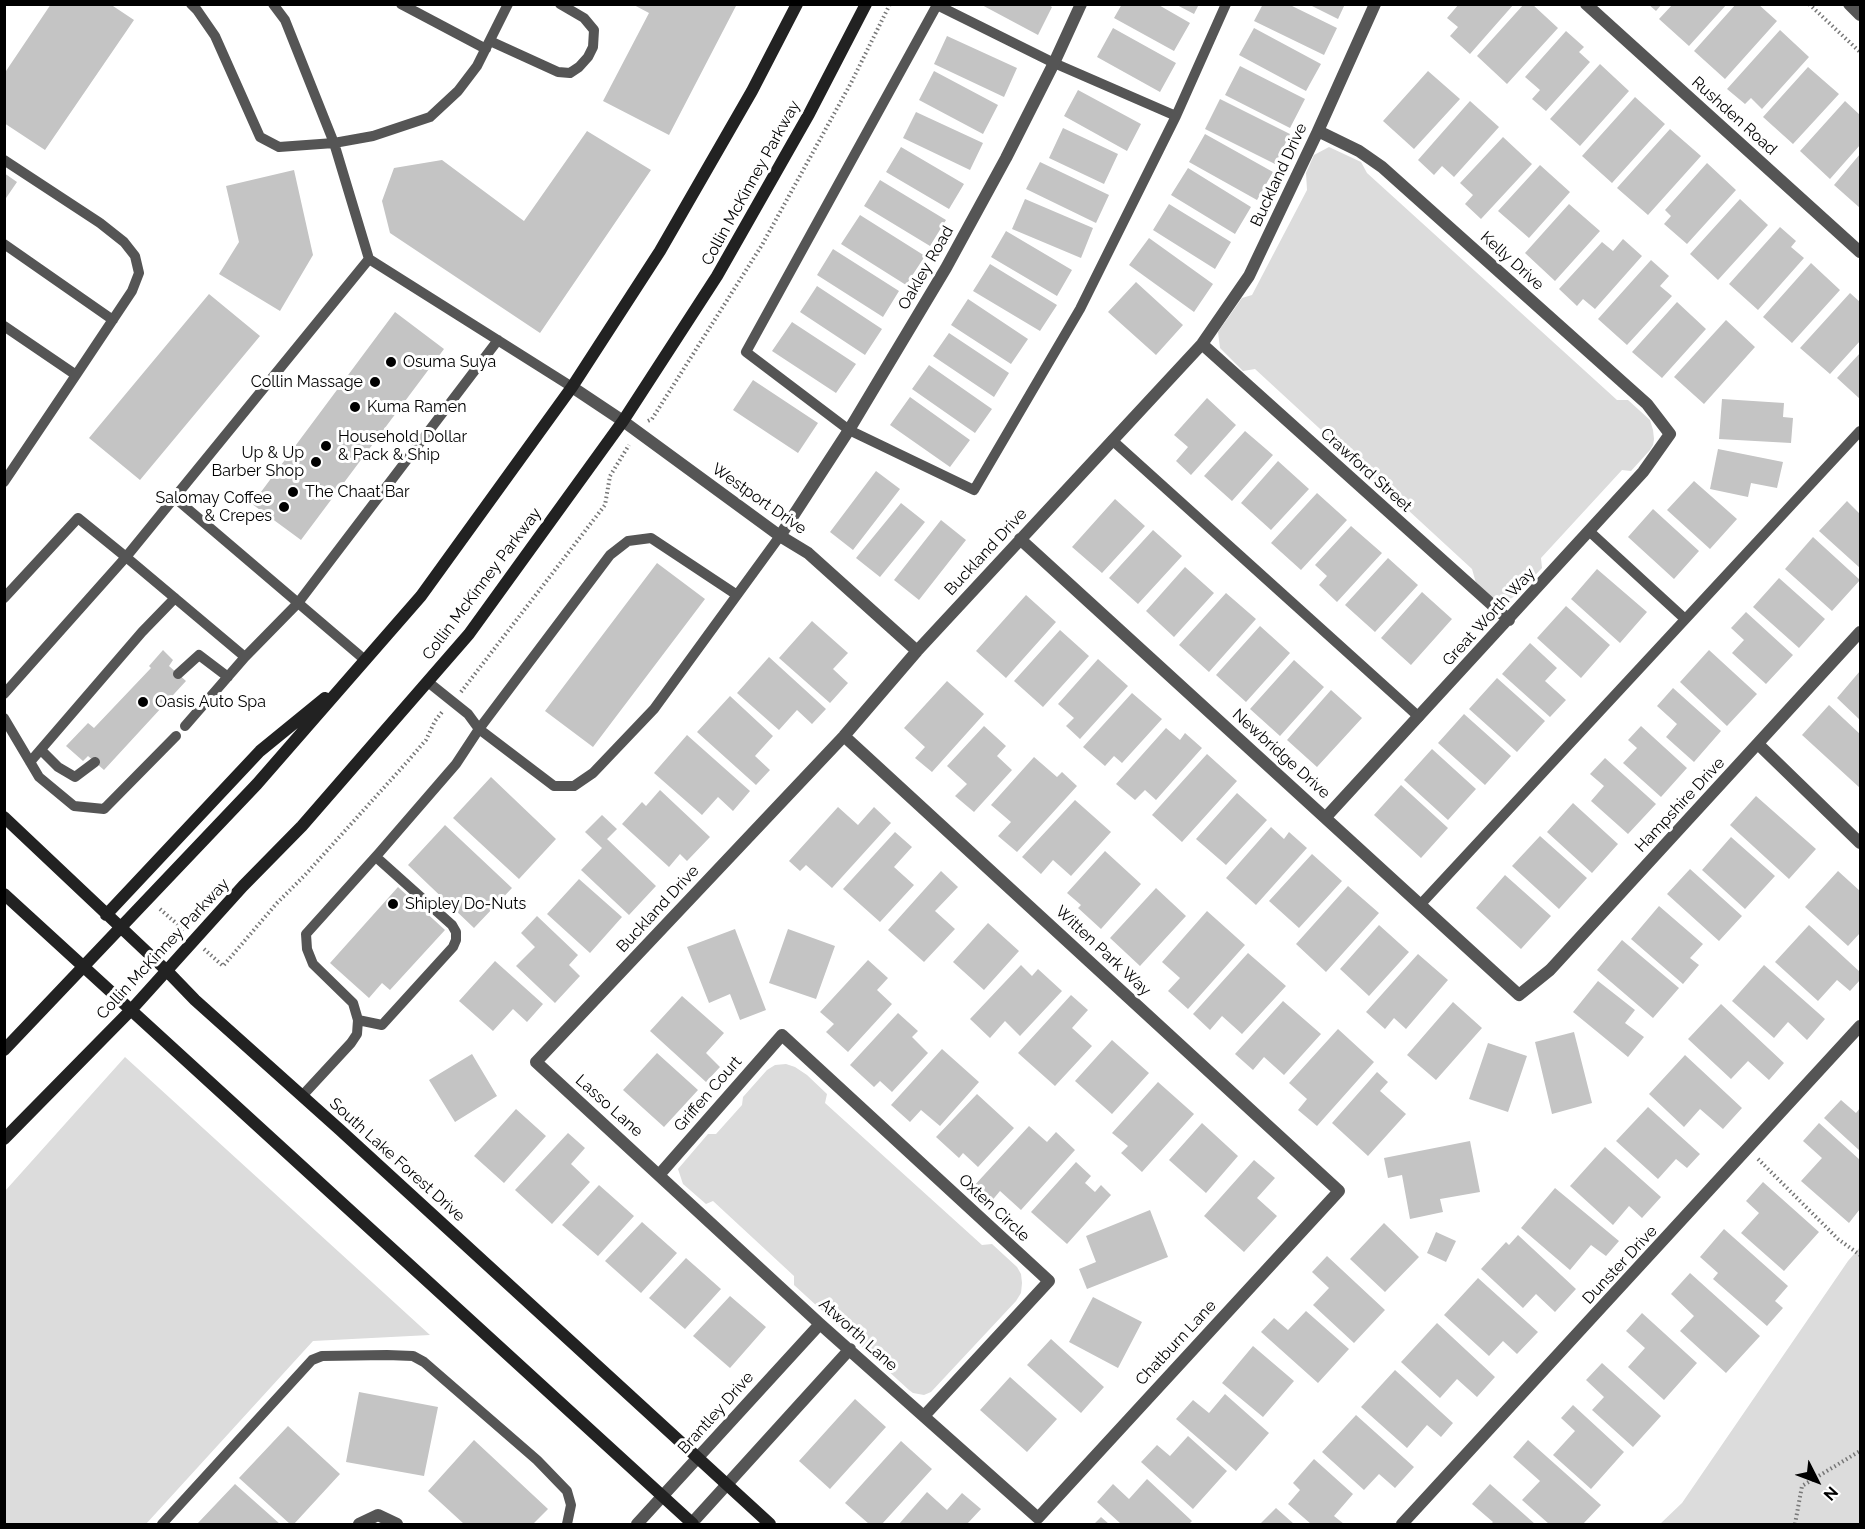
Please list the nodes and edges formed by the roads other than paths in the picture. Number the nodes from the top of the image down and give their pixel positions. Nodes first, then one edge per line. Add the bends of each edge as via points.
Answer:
1 (191, 4) edge
2 (273, 4) edge
3 (401, 4) edge
4 (508, 4) edge
5 (560, 4) edge
6 (797, 4) edge
7 (866, 4) edge
8 (1081, 4) edge
9 (1226, 4) edge
10 (1374, 4) edge
11 (1586, 4) edge
12 (1849, 4) edge
13 (937, 5) edge
14 (1860, 15) edge
15 (488, 45) junction
16 (1054, 63) junction
17 (1176, 116) junction
18 (1318, 131) junction
19 (334, 143) junction
20 (4, 160) edge
21 (4, 244) edge
22 (1860, 252) edge
23 (369, 259) junction
24 (113, 320) junction
25 (4, 326) edge
26 (498, 340) junction
27 (1202, 344) junction
28 (76, 375) junction
29 (572, 387) junction
30 (623, 421) junction
31 (849, 430) junction
32 (1860, 430) edge
33 (1670, 434) joint
34 (1112, 440) junction
35 (4, 482) edge
36 (175, 498) junction
37 (1589, 531) junction
38 (780, 536) junction
39 (1020, 539) junction
40 (126, 557) junction
41 (736, 596) junction
42 (4, 598) edge
43 (175, 598) junction
44 (298, 603) junction
45 (1685, 619) junction
46 (1509, 620) junction
47 (1860, 632) edge
48 (917, 651) junction
49 (245, 657) junction
50 (366, 660) junction
51 (178, 674) dead end
52 (351, 676) junction
53 (228, 677) junction
54 (428, 681) junction
55 (4, 694) edge
56 (1419, 717) junction
57 (4, 718) edge
58 (185, 726) dead end
59 (479, 729) junction
60 (176, 735) dead end
61 (844, 736) junction
62 (1758, 744) junction
63 (41, 750) junction
64 (30, 762) junction
65 (95, 762) dead end
66 (4, 817) edge
67 (1326, 817) junction
68 (1860, 843) edge
69 (376, 857) junction
70 (4, 894) edge
71 (1420, 905) junction
72 (106, 915) junction
73 (121, 928) junction
74 (84, 965) junction
75 (167, 971) junction
76 (1519, 995) joint
77 (132, 1009) junction
78 (358, 1020) junction
79 (1860, 1026) edge
80 (782, 1035) joint
81 (4, 1050) edge
82 (536, 1062) joint
83 (302, 1096) junction
84 (4, 1139) edge
85 (659, 1174) junction
86 (1339, 1191) joint
87 (820, 1324) junction
88 (849, 1349) junction
89 (924, 1416) junction
90 (697, 1458) junction
91 (727, 1485) junction
92 (663, 1497) junction
93 (1038, 1518) joint
94 (162, 1524) edge
95 (359, 1524) edge
96 (397, 1524) edge
97 (567, 1524) edge
98 (637, 1524) edge
99 (692, 1524) edge
100 (770, 1524) edge
101 (1402, 1524) edge

1 - 19 lane via 215,36 260,137 279,147
2 - 19 lane via 285,20
3 - 15 lane
4 - 15 lane
5 - 15 lane via 584,18 594,30 595,40 588,57 570,73
6 - 29 street via 666,241
7 - 30 street, Collin McKinney Parkway via 717,276
8 - 16 street, Oakley Road
9 - 17 lane
10 - 18 street, Buckland Drive
11 - 22 street, Rushden Road
12 - 14 street
13 - 16 lane
13 - 31 lane via 746,352
15 - 19 lane via 458,91 430,117 373,136
16 - 17 lane
16 - 31 street, Oakley Road via 946,268
17 - 31 lane via 1080,309 974,490
18 - 27 street, Buckland Drive via 1249,276
18 - 33 street, Kelly Drive via 1382,167 1647,404
19 - 23 lane
20 - 24 lane via 100,224 135,256 139,273
21 - 24 lane
23 - 26 lane
23 - 36 lane
24 - 28 lane
25 - 28 lane
26 - 29 lane
26 - 44 lane
27 - 34 street, Buckland Drive
27 - 46 street, Crawford Street
28 - 35 lane
29 - 30 street, Westport Drive
29 - 50 street via 421,596
30 - 38 street, Westport Drive
30 - 54 street, Collin McKinney Parkway via 469,634
31 - 38 street, Oakley Road
32 - 45 lane
33 - 37 street, Great Worth Way via 1644,472
34 - 39 street, Buckland Drive
34 - 56 lane
36 - 40 lane
36 - 44 lane
37 - 45 lane
37 - 46 street, Great Worth Way
38 - 41 lane
38 - 48 street, Westport Drive via 808,553
39 - 48 street, Buckland Drive
39 - 67 street, Newbridge Drive
40 - 42 lane via 78,518
40 - 43 lane
40 - 55 lane
41 - 59 lane via 654,709 593,773 574,786 554,786
41 - 59 lane via 651,538 628,541 610,555
43 - 49 lane
43 - 63 lane
44 - 49 lane
44 - 50 lane
45 - 71 lane
46 - 56 street, Great Worth Way
47 - 62 street, Hampshire Drive
48 - 61 street, Buckland Drive
49 - 53 lane
50 - 52 street
51 - 53 lane via 199,656
52 - 72 street via 260,751
52 - 73 street
53 - 58 lane
54 - 59 lane via 468,714
54 - 75 street, Collin McKinney Parkway via 302,826
56 - 67 street, Great Worth Way
57 - 64 lane
59 - 69 lane via 456,764
60 - 64 lane via 104,809 74,806 39,777
61 - 82 street, Buckland Drive
61 - 86 street, Witten Park Way
62 - 68 street
62 - 76 street, Hampshire Drive via 1550,969
63 - 64 lane
63 - 65 lane via 75,777
66 - 72 street, South Lake Forest Drive
67 - 71 street, Newbridge Drive
69 - 78 lane via 306,933 313,964 352,1003
69 - 78 lane via 452,925 456,940 382,1025
70 - 74 street
71 - 76 street, Newbridge Drive
72 - 73 street, South Lake Forest Drive
73 - 74 street
73 - 75 street, South Lake Forest Drive
74 - 77 street
74 - 81 street
75 - 77 street, Collin McKinney Parkway
75 - 83 street, South Lake Forest Drive
77 - 84 street, Collin McKinney Parkway
77 - 92 street
78 - 83 lane via 357,1034 351,1043
79 - 101 street, Dunster Drive
80 - 85 street, Griffen Court
80 - 89 street, Oxten Circle via 1049,1281
82 - 85 street, Lasso Lane
83 - 90 street, South Lake Forest Drive
85 - 87 street, Atworth Lane
86 - 93 street, Chatburn Lane
87 - 88 street, Atworth Lane
87 - 90 street, Brantley Drive
88 - 89 street, Atworth Lane
88 - 91 street
89 - 93 street, Atworth Lane
90 - 91 street, South Lake Forest Drive
90 - 92 street, Brantley Drive
91 - 99 street
91 - 100 street, South Lake Forest Drive
92 - 98 street, Brantley Drive
92 - 99 street
94 - 97 lane via 312,1360 322,1356 387,1355 413,1356 424,1362 537,1460 567,1491 571,1505
95 - 96 street via 378,1515

